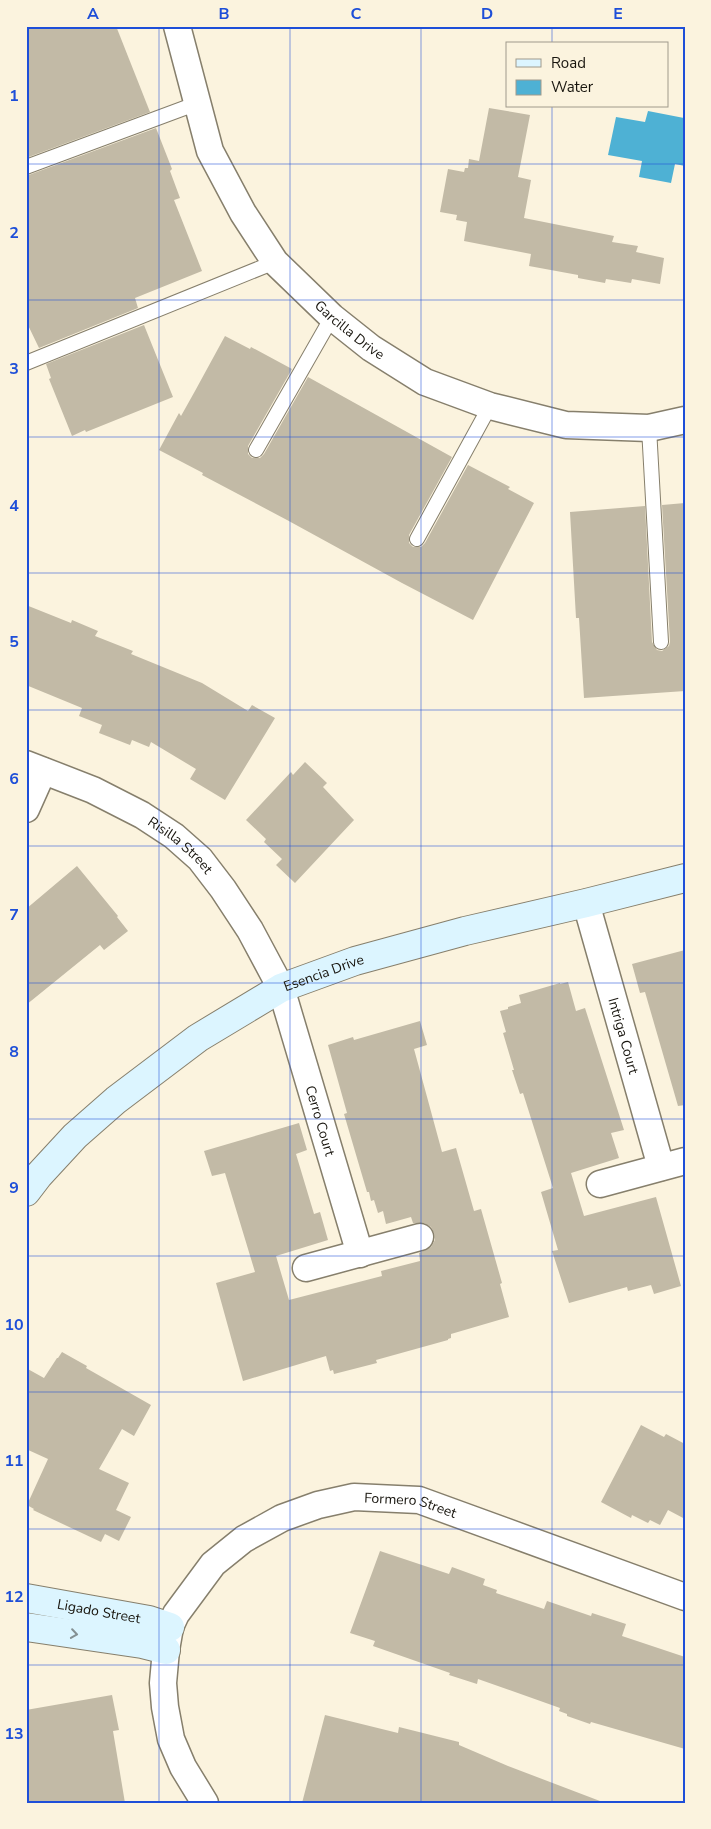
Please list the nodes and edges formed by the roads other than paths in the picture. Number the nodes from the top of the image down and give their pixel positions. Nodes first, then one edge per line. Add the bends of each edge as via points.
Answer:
1 (177, 26) edge
2 (198, 102) junction
3 (26, 167) edge
4 (275, 262) junction
5 (332, 317) junction
6 (26, 363) edge
7 (490, 406) junction
8 (685, 420) edge
9 (649, 428) junction
10 (256, 450) dead end
11 (417, 538) dead end
12 (661, 642) dead end
13 (35, 768) edge
14 (26, 809) edge
15 (685, 878) edge
16 (586, 903) junction
17 (281, 988) junction
18 (673, 1164) edge
19 (600, 1184) dead end
20 (26, 1192) edge
21 (420, 1237) dead end
22 (360, 1254) junction
23 (306, 1268) dead end
24 (685, 1597) edge
25 (26, 1598) edge
26 (26, 1627) edge
27 (168, 1638) junction
28 (205, 1803) edge

1 - 2 street, Garcilla Drive
2 - 3 lane
2 - 4 street, Garcilla Drive via 210,151 243,213
4 - 5 street, Garcilla Drive
4 - 6 lane
5 - 7 street, Garcilla Drive via 371,348 425,382
5 - 10 lane
7 - 9 street, Garcilla Drive via 566,425
7 - 11 lane
8 - 9 street, Garcilla Drive
9 - 12 lane
13 - 14 street
13 - 17 street, Risilla Street via 93,790 142,815 174,836 200,859 250,930
15 - 16 street, Esencia Drive
16 - 17 street, Esencia Drive via 355,961
16 - 18 street, Intriga Court
17 - 20 street, Esencia Drive via 198,1038 116,1100 75,1136
17 - 22 street, Cerro Court
18 - 19 street, Intriga Court
21 - 22 street
22 - 23 street
24 - 27 street, Formero Street via 419,1500 354,1497 282,1518 244,1539 214,1564 176,1614
25 - 27 street, Ligado Street via 149,1620
26 -> 27 street, Ligado Street via 142,1644
27 - 28 street via 163,1683 171,1739 183,1767

